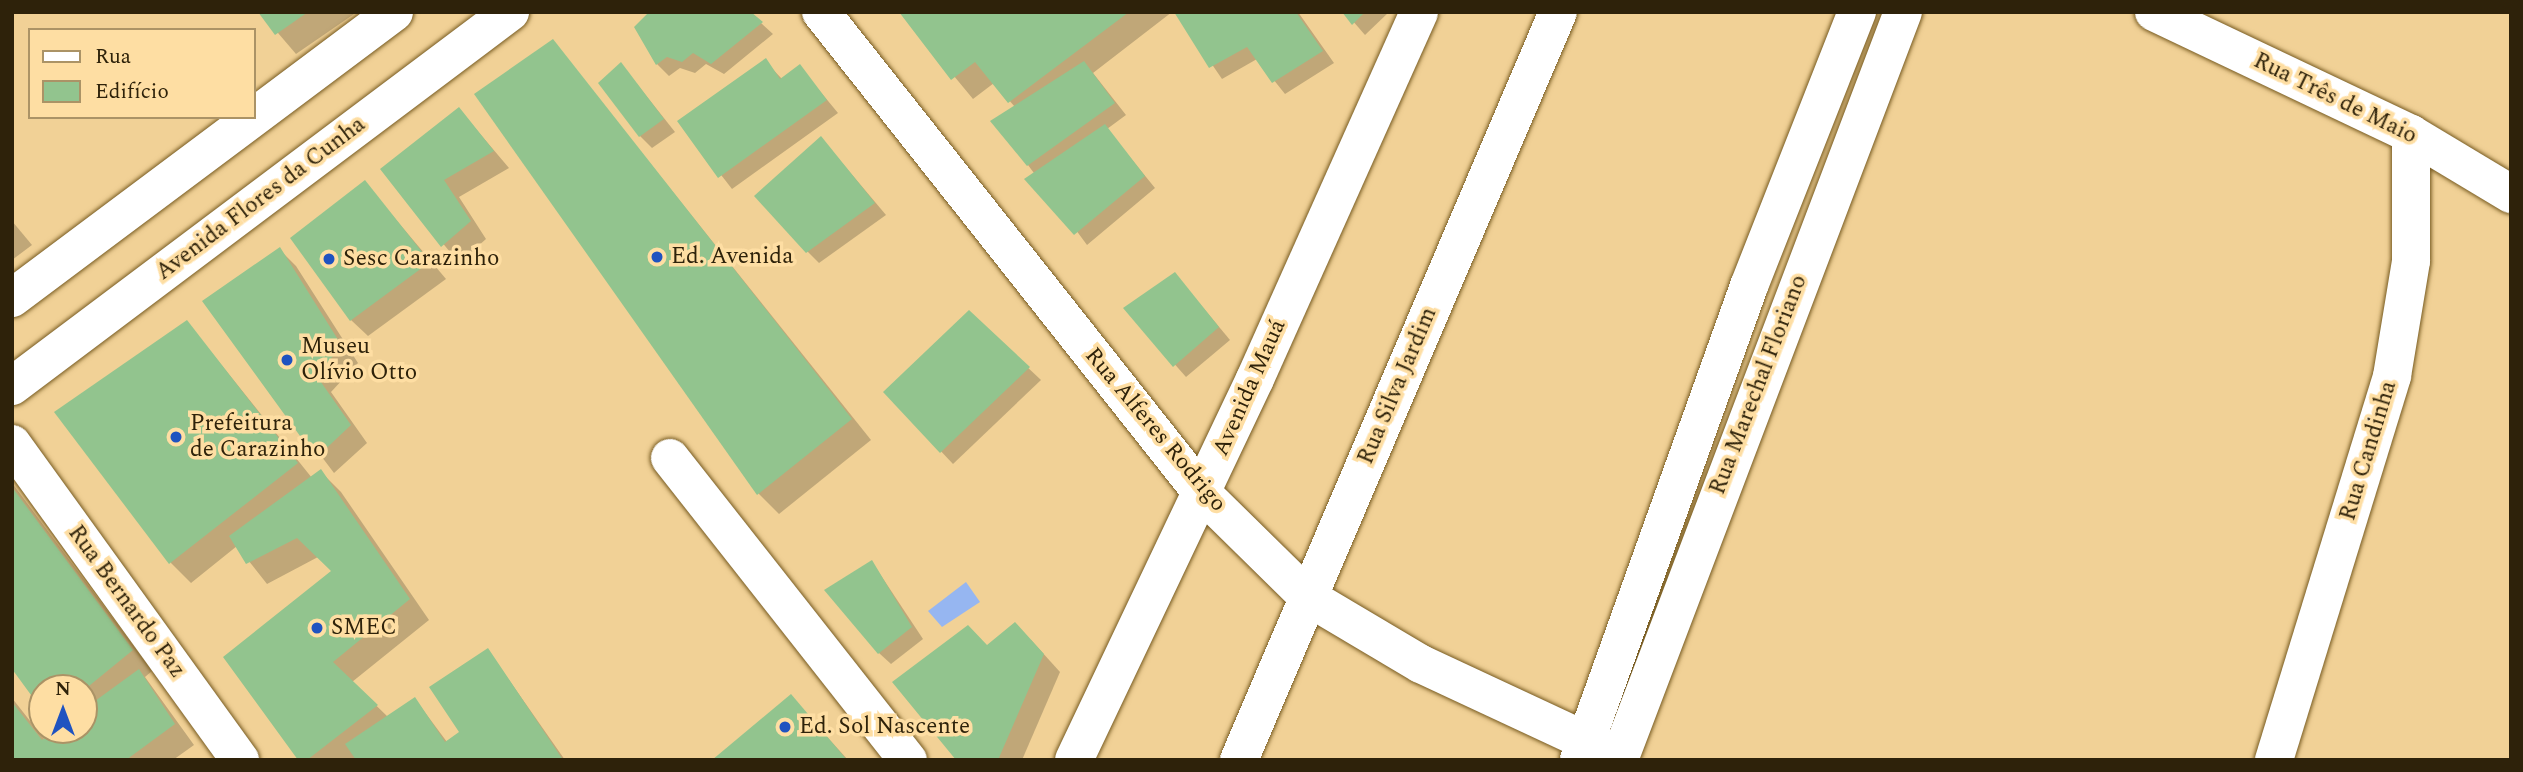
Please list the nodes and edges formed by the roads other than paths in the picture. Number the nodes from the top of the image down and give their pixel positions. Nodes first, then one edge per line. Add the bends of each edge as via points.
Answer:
1 (394, 12) edge
2 (510, 12) edge
3 (821, 12) edge
4 (1419, 12) edge
5 (1558, 12) edge
6 (1857, 12) edge
7 (1903, 12) edge
8 (2154, 12) edge
9 (256, 115) edge
10 (251, 119) edge
11 (2412, 134) junction
12 (2511, 194) edge
13 (12, 298) edge
14 (12, 386) edge
15 (1698, 430) junction
16 (1738, 442) junction
17 (12, 444) edge
18 (670, 458) dead end
19 (1202, 493) junction
20 (1308, 597) junction
21 (1582, 750) edge
22 (1620, 758) edge
23 (240, 760) edge
24 (908, 760) edge
25 (1074, 760) edge
26 (1239, 760) edge
27 (2274, 760) edge

1 - 9 street
2 - 14 street, Avenida Flores da Cunha
3 - 19 street, Rua Alferes Rodrigo
4 - 19 street, Avenida Mauá
5 - 20 street, Rua Silva Jardim
6 - 15 street, Rua Marechal Floriano
7 - 16 street, Rua Marechal Floriano
8 - 11 street, Rua Três de Maio
10 - 13 street
11 - 12 street, Rua Três de Maio
11 - 27 street, Rua Candinha via 2411,261 2392,376
15 - 16 street
15 - 21 street, Rua Marechal Floriano
16 - 22 street, Rua Marechal Floriano
17 - 23 street, Rua Bernardo Paz
18 - 24 street
19 - 20 street, Rua Alferes Rodrigo
19 - 25 street, Avenida Mauá
20 - 21 street, Rua Alferes Rodrigo
20 - 26 street, Rua Silva Jardim
21 - 22 street, Rua Alferes Rodrigo

